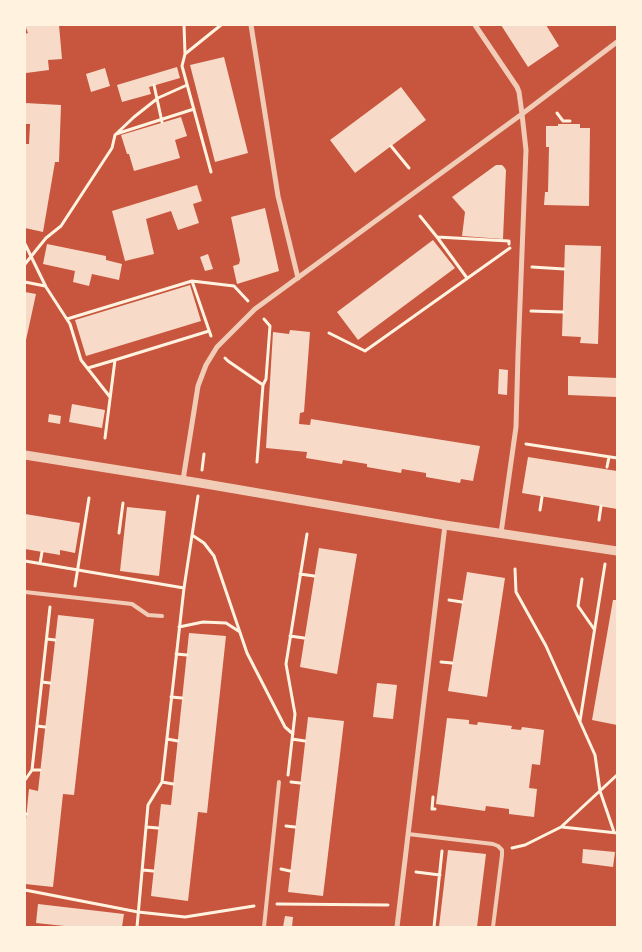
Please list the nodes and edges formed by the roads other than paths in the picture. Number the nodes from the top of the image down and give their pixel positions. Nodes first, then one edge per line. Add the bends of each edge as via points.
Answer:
1 (252, 25) edge
2 (475, 25) edge
3 (617, 42) edge
4 (522, 114) junction
5 (298, 278) junction
6 (25, 455) edge
7 (183, 480) junction
8 (445, 525) junction
9 (501, 533) junction
10 (612, 550) edge
11 (25, 592) edge
12 (162, 616) dead end
13 (279, 782) dead end
14 (408, 834) junction
15 (264, 927) edge
16 (396, 927) edge
17 (493, 927) edge

1 - 5 street via 277,190
2 - 4 street via 516,86
3 - 4 street
4 - 5 street
4 - 9 street via 526,150 516,427
5 - 7 street via 255,309 217,347 206,365 198,386
6 - 7 street
7 - 8 street
8 - 9 street
8 - 14 street
9 - 10 street
11 - 12 lane via 132,604 148,615
13 - 15 lane
14 - 16 street
14 - 17 lane via 493,844 502,850

